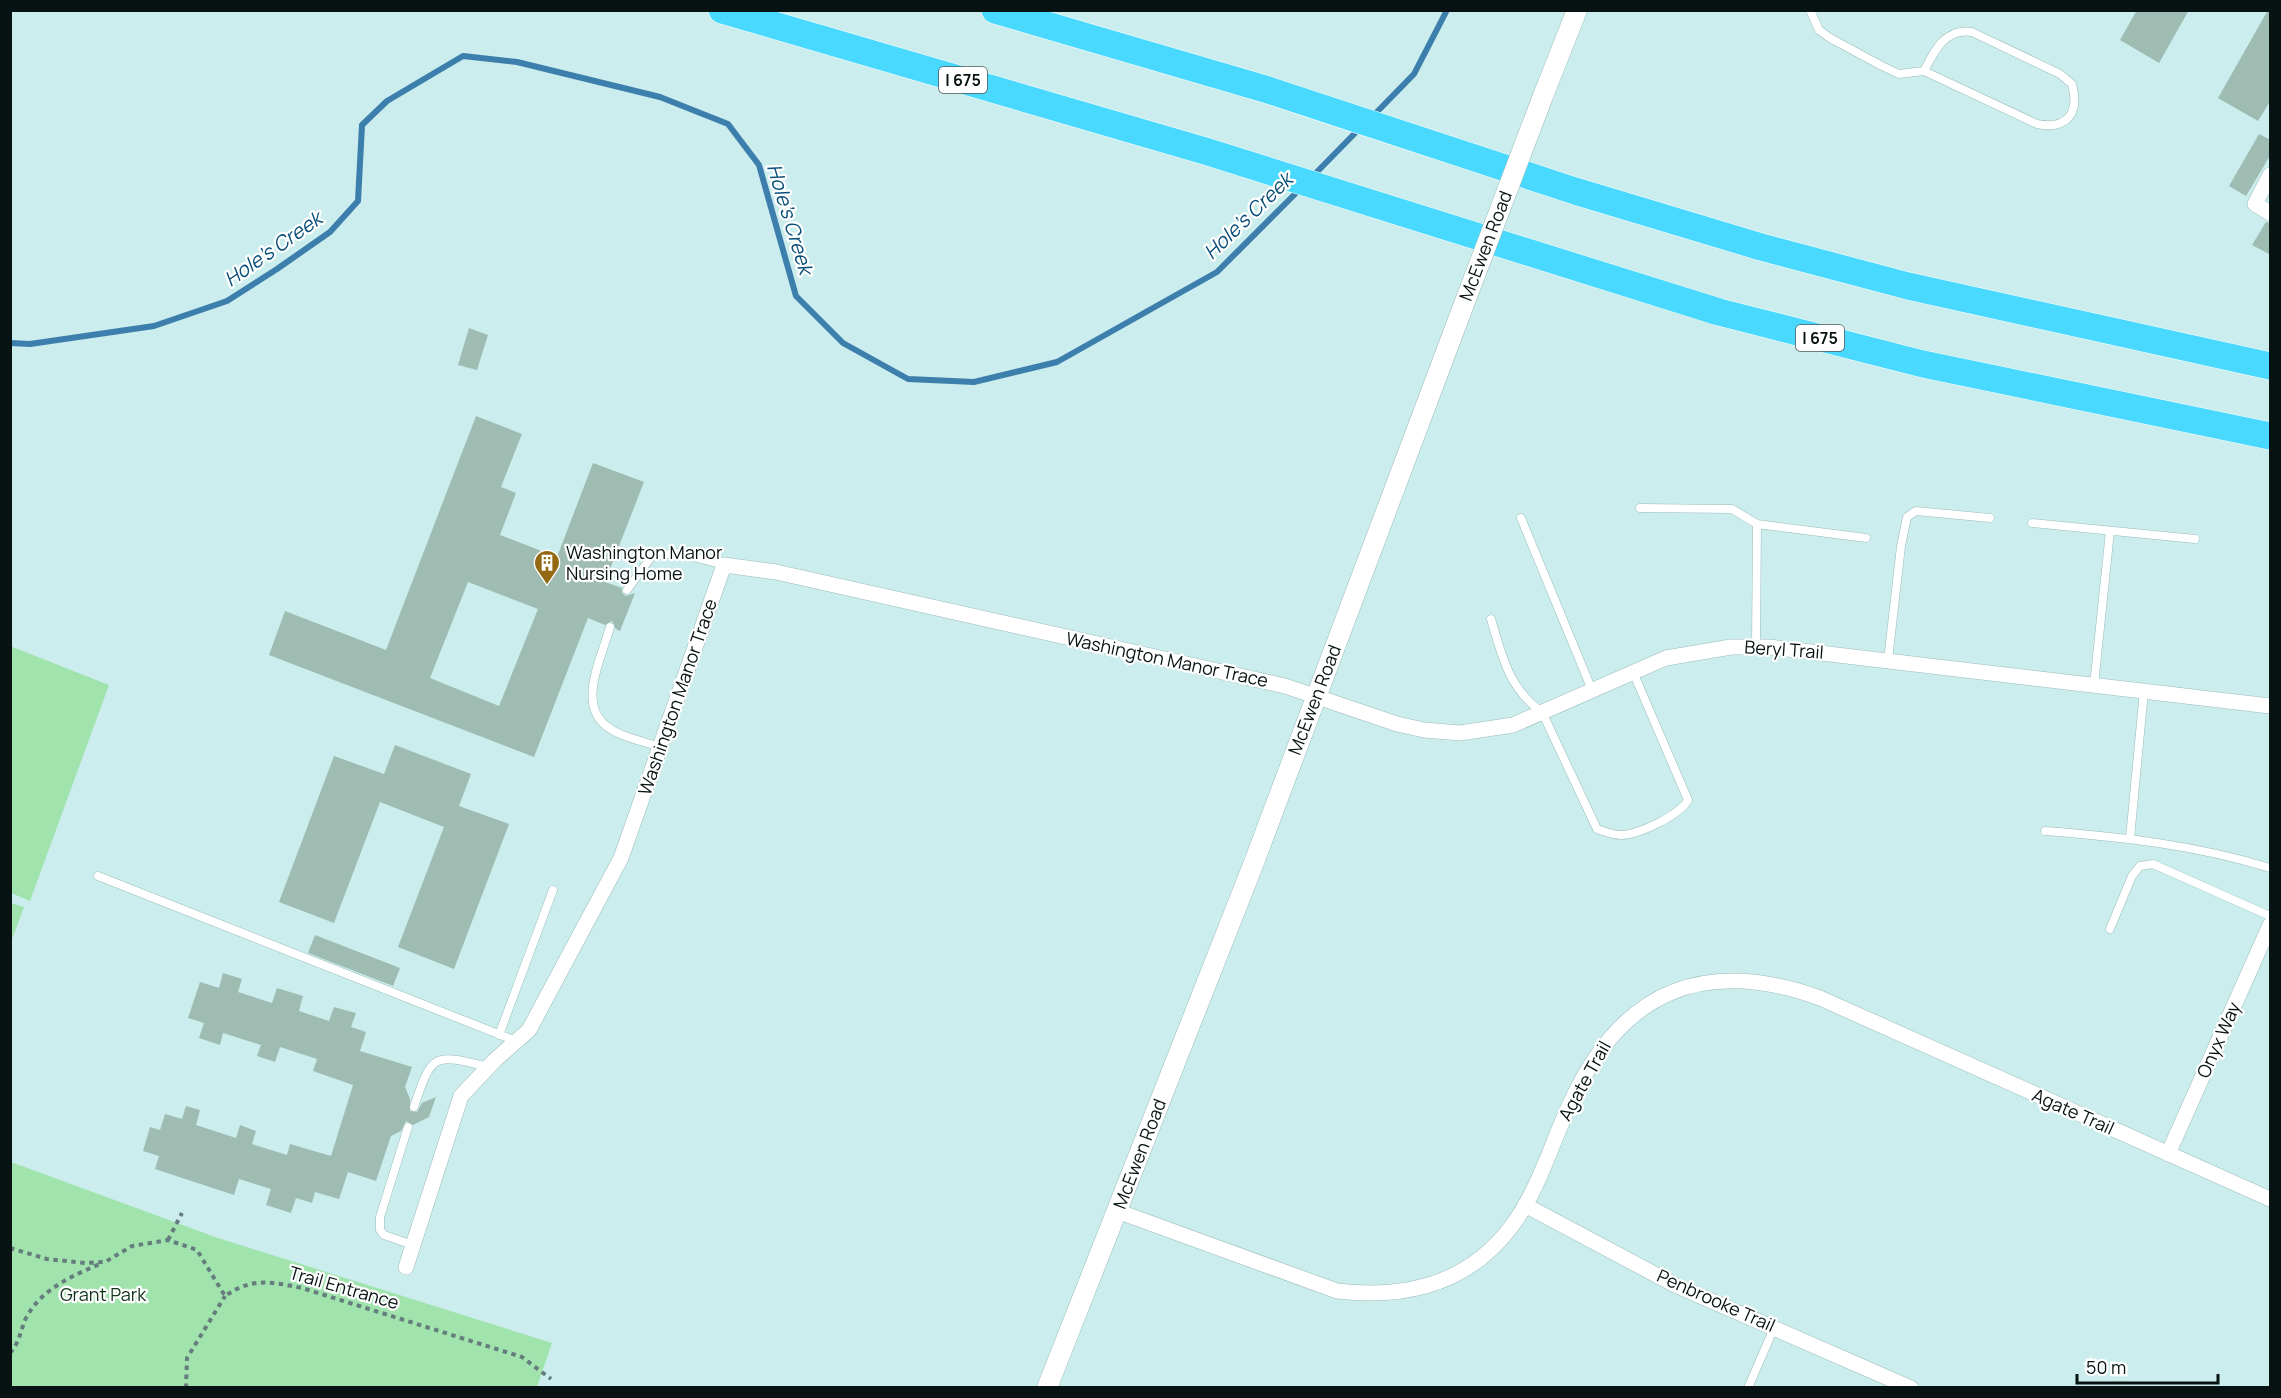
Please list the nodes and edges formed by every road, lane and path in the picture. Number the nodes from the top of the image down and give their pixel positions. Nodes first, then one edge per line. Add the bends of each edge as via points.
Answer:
1 (722, 10) edge
2 (994, 10) edge
3 (1577, 10) edge
4 (1810, 10) edge
5 (1924, 71) junction
6 (2271, 175) edge
7 (2271, 213) edge
8 (2271, 366) edge
9 (2271, 436) edge
10 (1640, 508) dead end
11 (1521, 518) dead end
12 (1990, 518) dead end
13 (2032, 523) dead end
14 (1757, 524) junction
15 (2110, 531) junction
16 (1866, 538) dead end
17 (2195, 539) dead end
18 (724, 565) junction
19 (627, 590) dead end
20 (1491, 619) dead end
21 (610, 627) dead end
22 (1756, 646) junction
23 (1888, 660) junction
24 (1633, 670) junction
25 (2094, 684) junction
26 (1592, 690) junction
27 (2144, 691) junction
28 (1316, 697) junction
29 (2271, 706) edge
30 (1542, 712) junction
31 (660, 747) junction
32 (2045, 831) dead end
33 (2130, 838) junction
34 (2271, 868) edge
35 (98, 876) dead end
36 (553, 890) dead end
37 (2271, 916) edge
38 (2271, 925) edge
39 (2109, 929) dead end
40 (499, 1035) junction
41 (516, 1041) junction
42 (488, 1067) junction
43 (414, 1107) dead end
44 (408, 1127) dead end
45 (2168, 1154) junction
46 (2271, 1199) edge
47 (1525, 1205) junction
48 (1118, 1211) junction
49 (182, 1213) dead end
50 (168, 1240) junction
51 (413, 1245) junction
52 (10, 1248) edge
53 (105, 1262) junction
54 (406, 1267) dead end
55 (225, 1296) junction
56 (1774, 1328) junction
57 (10, 1353) edge
58 (551, 1379) dead end
59 (186, 1388) edge
60 (1047, 1388) edge
61 (1748, 1388) edge
62 (1911, 1388) edge

1 - 9 highway, I 675 via 1380,204 1719,312 1923,364
2 - 8 highway via 1265,89 1761,247 1942,294
3 - 28 street, McEwen Road, bridge
4 - 5 lane via 1819,30 1851,49 1899,74
5 - 5 lane via 2037,124 2057,125 2066,121 2075,103 2072,84 2060,74 1972,32 1957,32 1944,40
6 - 7 street via 2254,204
10 - 14 lane via 1732,509
11 - 26 lane
12 - 23 lane via 1916,511 1907,517
13 - 15 lane
14 - 16 lane
14 - 22 lane
15 - 17 lane
15 - 25 lane
18 - 19 lane via 679,553 652,556
18 - 28 street, Washington Manor Trace via 776,572
18 - 31 street, Washington Manor Trace
20 - 30 lane via 1505,668 1525,700
21 - 31 lane via 591,693 594,707 603,724
22 - 23 street, Beryl Trail
22 - 24 street, Beryl Trail via 1698,650
23 - 25 street, Beryl Trail
24 - 26 street, Beryl Trail
24 - 30 lane via 1688,800 1670,817 1623,836 1598,829
25 - 27 street, Beryl Trail
26 - 30 street, Beryl Trail
27 - 29 street, Beryl Trail
27 - 33 lane
28 - 30 street, Beryl Trail via 1397,724 1451,732 1504,727
28 - 48 street, McEwen Road
31 - 41 street, Washington Manor Trace via 621,858 529,1030
32 - 33 lane
33 - 34 lane via 2228,855
35 - 40 lane
36 - 40 lane
37 - 39 lane via 2153,864 2140,866 2132,876
38 - 45 street, Onyx Way
40 - 41 lane
41 - 42 street, Washington Manor Trace
42 - 43 lane via 450,1057 432,1063
42 - 51 street, Washington Manor Trace via 461,1096
44 - 51 lane via 380,1217 380,1230
45 - 46 street, Agate Trail
45 - 47 street, Agate Trail via 1820,999 1766,982 1711,981 1647,1004 1609,1036 1571,1102
47 - 48 street, Agate Trail via 1494,1246 1452,1276 1400,1293 1364,1294 1312,1284
47 - 56 street, Penbrooke Trail via 1675,1285
48 - 60 street, McEwen Road
49 - 50 path
50 - 53 path via 132,1246
50 - 55 path via 197,1250
51 - 54 street, Washington Manor Trace
52 - 53 path via 47,1259
53 - 57 path via 65,1279 35,1306
55 - 58 path, Trail Entrance via 238,1287 267,1281 302,1288 522,1357
55 - 59 path via 188,1358
56 - 61 lane
56 - 62 street, Penbrooke Trail

